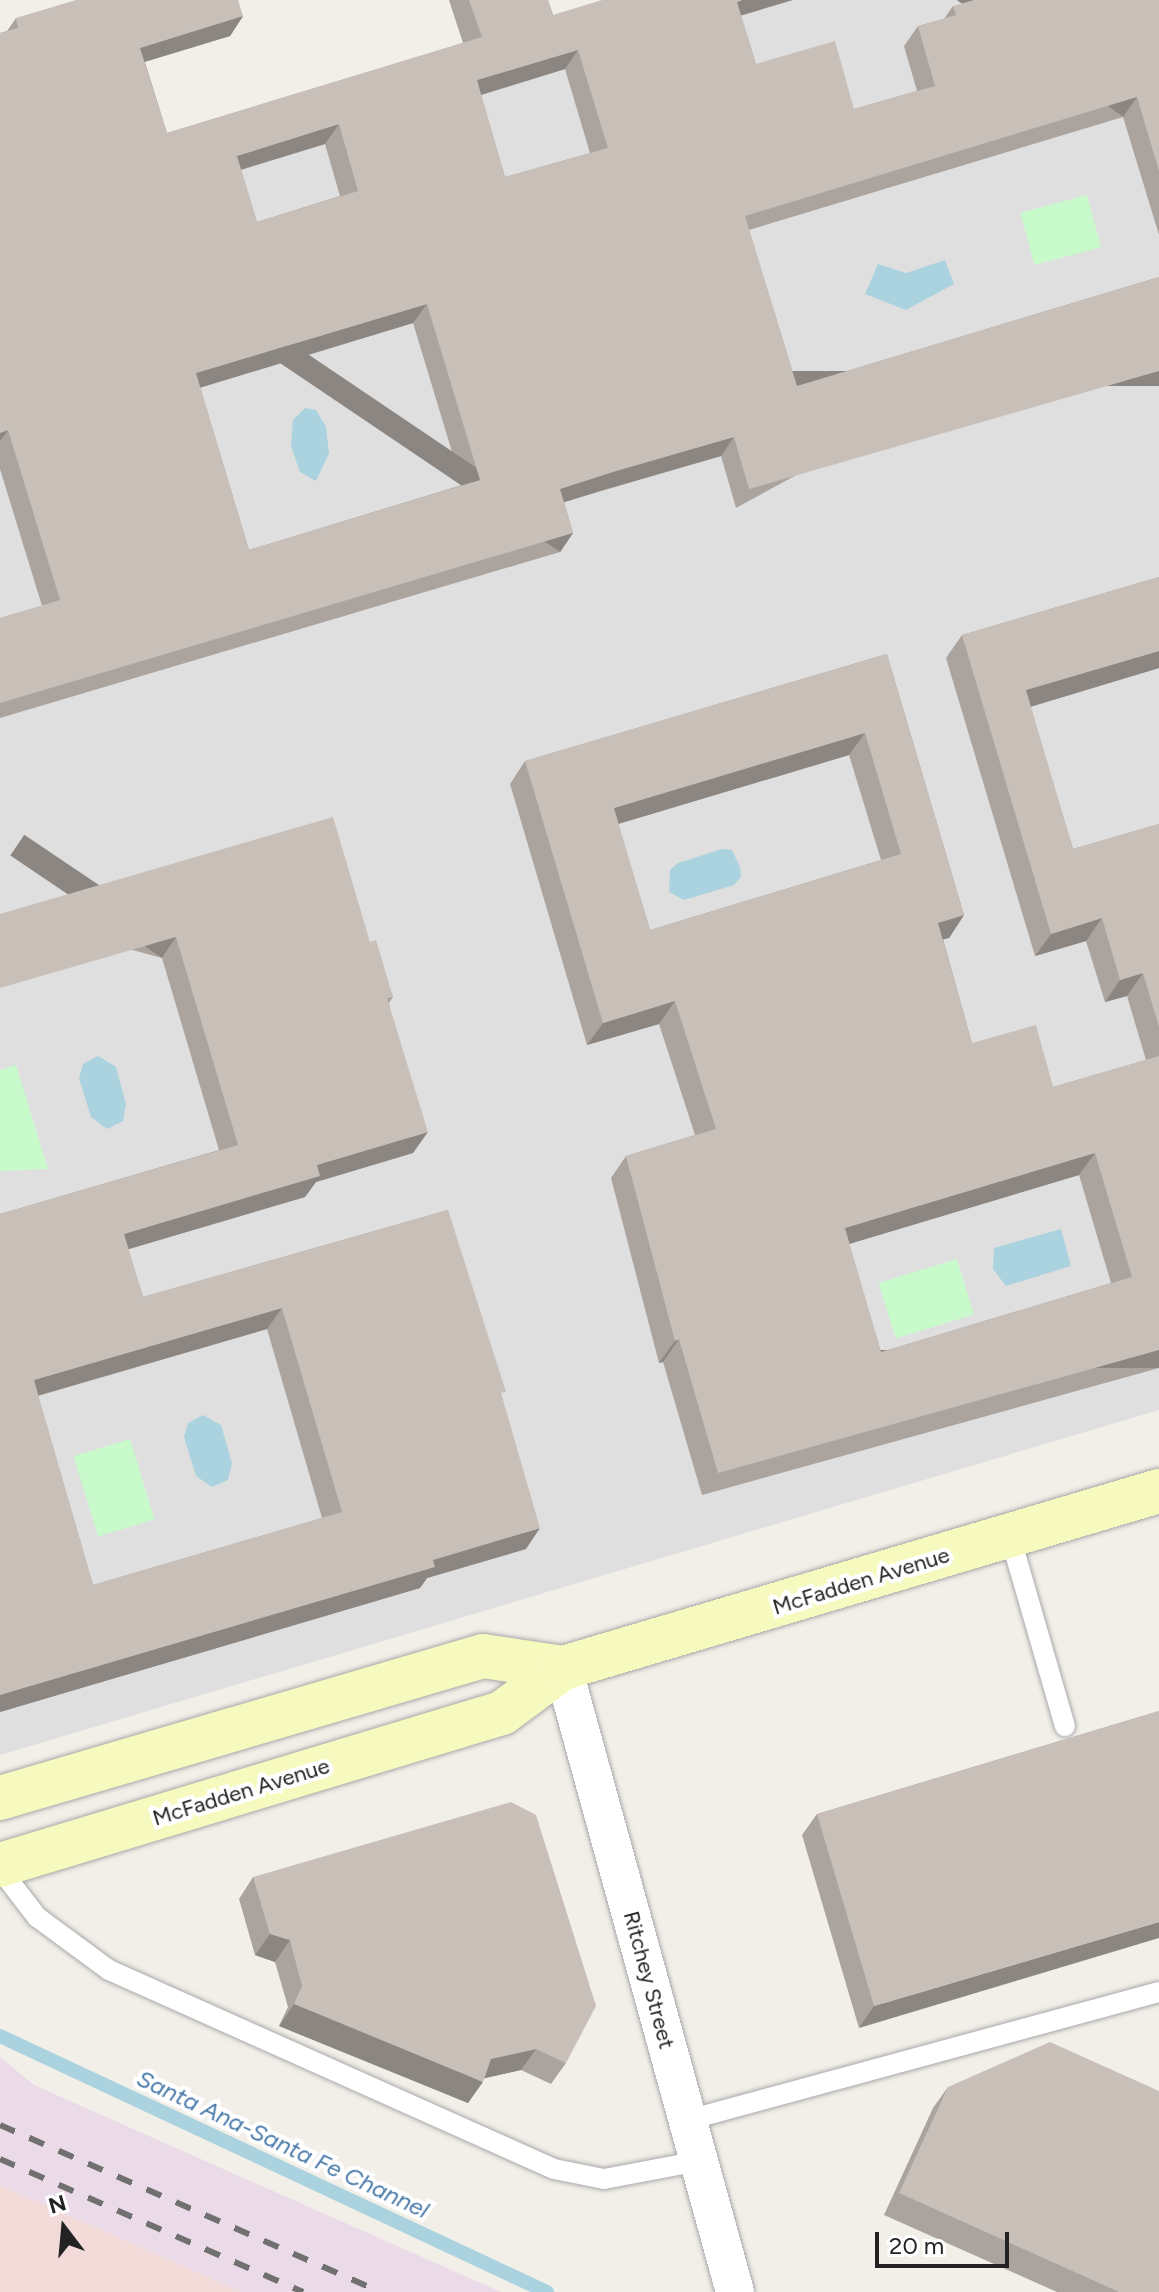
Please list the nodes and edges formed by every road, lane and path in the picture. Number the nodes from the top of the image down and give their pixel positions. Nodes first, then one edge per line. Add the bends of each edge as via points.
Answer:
1 (1159, 1491) edge
2 (1010, 1536) junction
3 (563, 1668) junction
4 (1065, 1726) dead end
5 (0, 1798) edge
6 (0, 1867) edge
7 (1159, 1992) edge
8 (688, 2120) junction
9 (699, 2161) junction
10 (735, 2292) edge

1 - 2 main road, McFadden Avenue
2 - 3 main road, McFadden Avenue
2 - 4 lane
3 - 5 main road, McFadden Avenue via 483,1656
3 - 6 main road, McFadden Avenue via 502,1713
3 - 8 street, Ritchey Street
6 - 9 lane via 37,1917 109,1970 554,2169 604,2179
7 - 8 lane
8 - 9 street, Ritchey Street
9 - 10 street, Ritchey Street

